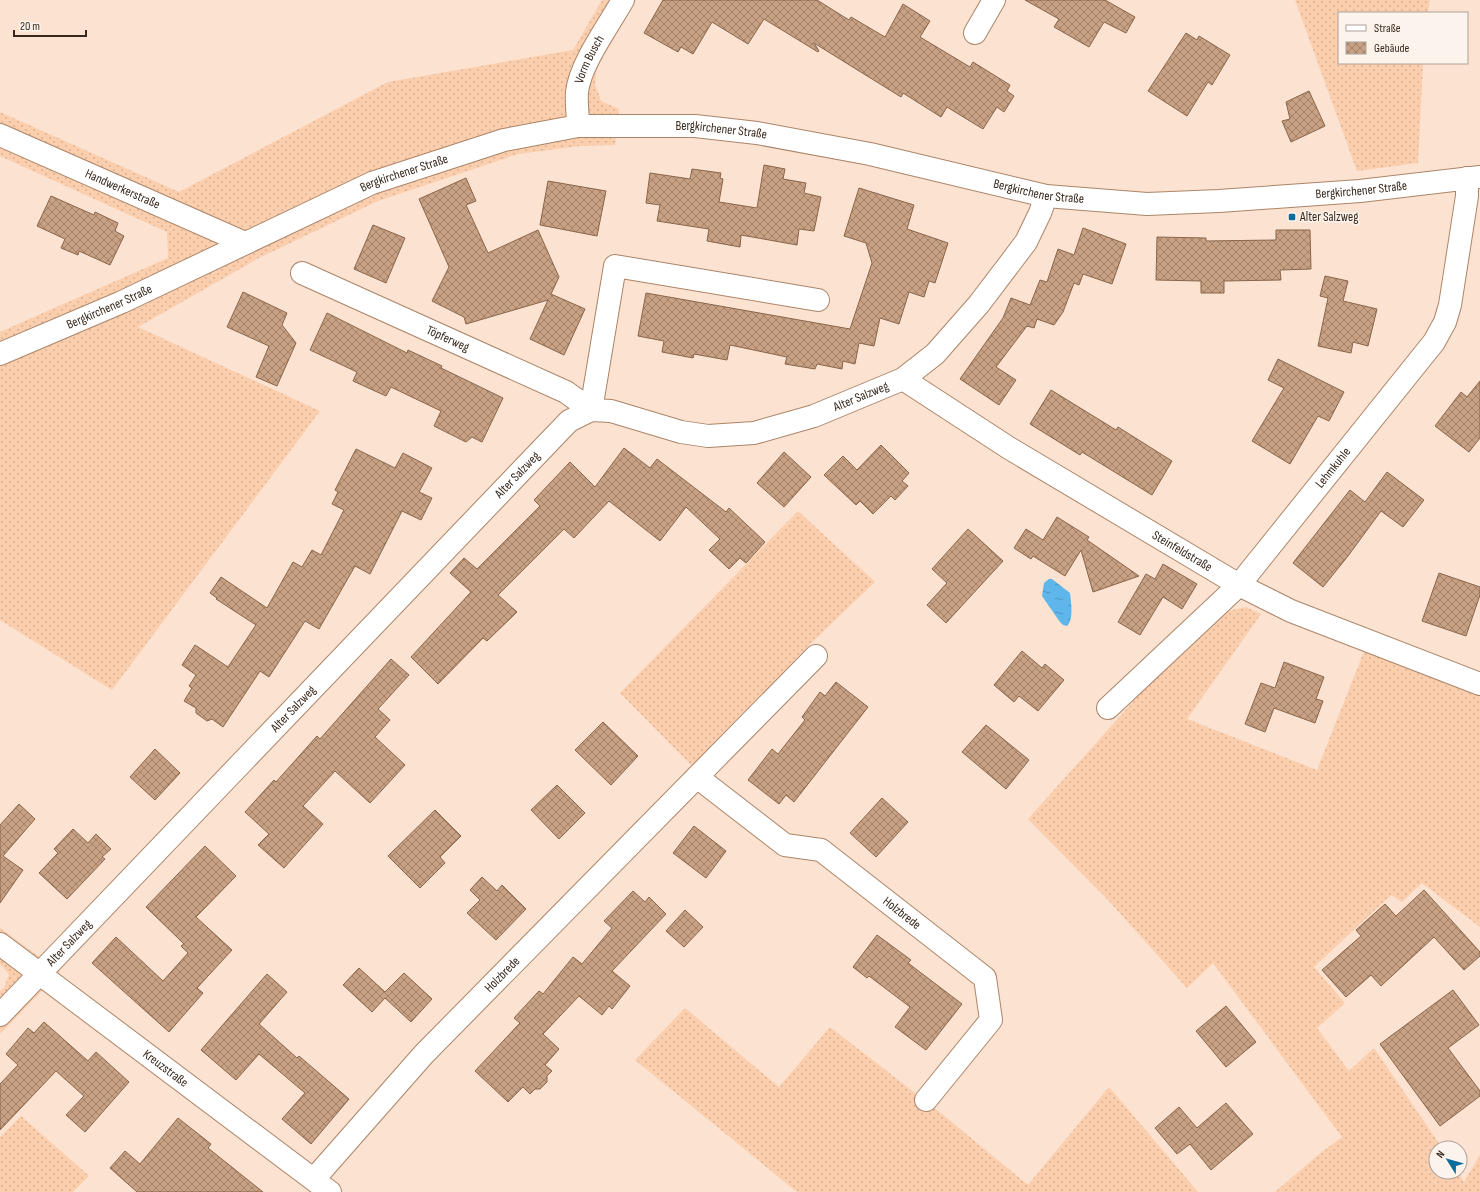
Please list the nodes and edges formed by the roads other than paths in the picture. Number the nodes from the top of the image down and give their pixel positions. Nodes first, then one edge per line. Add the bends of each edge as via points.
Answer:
1 (623, 0) edge
2 (994, 0) edge
3 (975, 33) dead end
4 (578, 126) junction
5 (0, 135) edge
6 (1474, 177) edge
7 (1046, 196) junction
8 (245, 244) junction
9 (302, 273) dead end
10 (818, 300) dead end
11 (0, 354) edge
12 (903, 379) junction
13 (591, 410) junction
14 (1238, 585) junction
15 (816, 656) dead end
16 (1480, 684) edge
17 (1108, 708) dead end
18 (697, 777) junction
19 (0, 944) edge
20 (39, 973) junction
21 (0, 1014) edge
22 (926, 1100) dead end
23 (322, 1186) edge

1 - 4 street, Vorm Busch via 583,72 577,92
2 - 3 street
4 - 7 street, Bergkirchener Straße via 695,126 757,133 870,154
4 - 8 street, Bergkirchener Straße via 504,140 372,183
5 - 8 street, Handwerkerstraße
6 - 7 street, Bergkirchener Straße via 1360,191 1219,201 1147,204
6 - 14 street, Lehmkuhle via 1467,196 1450,304 1445,322 1434,342
7 - 12 street, Alter Salzweg via 1026,242 979,304 935,354
8 - 11 street, Bergkirchener Straße via 122,302
9 - 13 street, Töpferweg via 566,392
10 - 13 street via 615,266
12 - 13 street, Alter Salzweg via 814,416 754,433 708,436 681,432 611,411
12 - 14 street, Steinfeldstraße via 1009,448
13 - 20 street, Alter Salzweg via 569,421
14 - 16 street, Steinfeldstraße via 1291,611
14 - 17 street, Lehmkuhle
15 - 18 street, Holzbrede
18 - 22 street, Holzbrede via 785,845 821,850 985,978 991,1020
18 - 23 street, Holzbrede via 424,1054
19 - 20 street, Kreuzstraße
20 - 21 street, Alter Salzweg
20 - 23 street, Kreuzstraße

